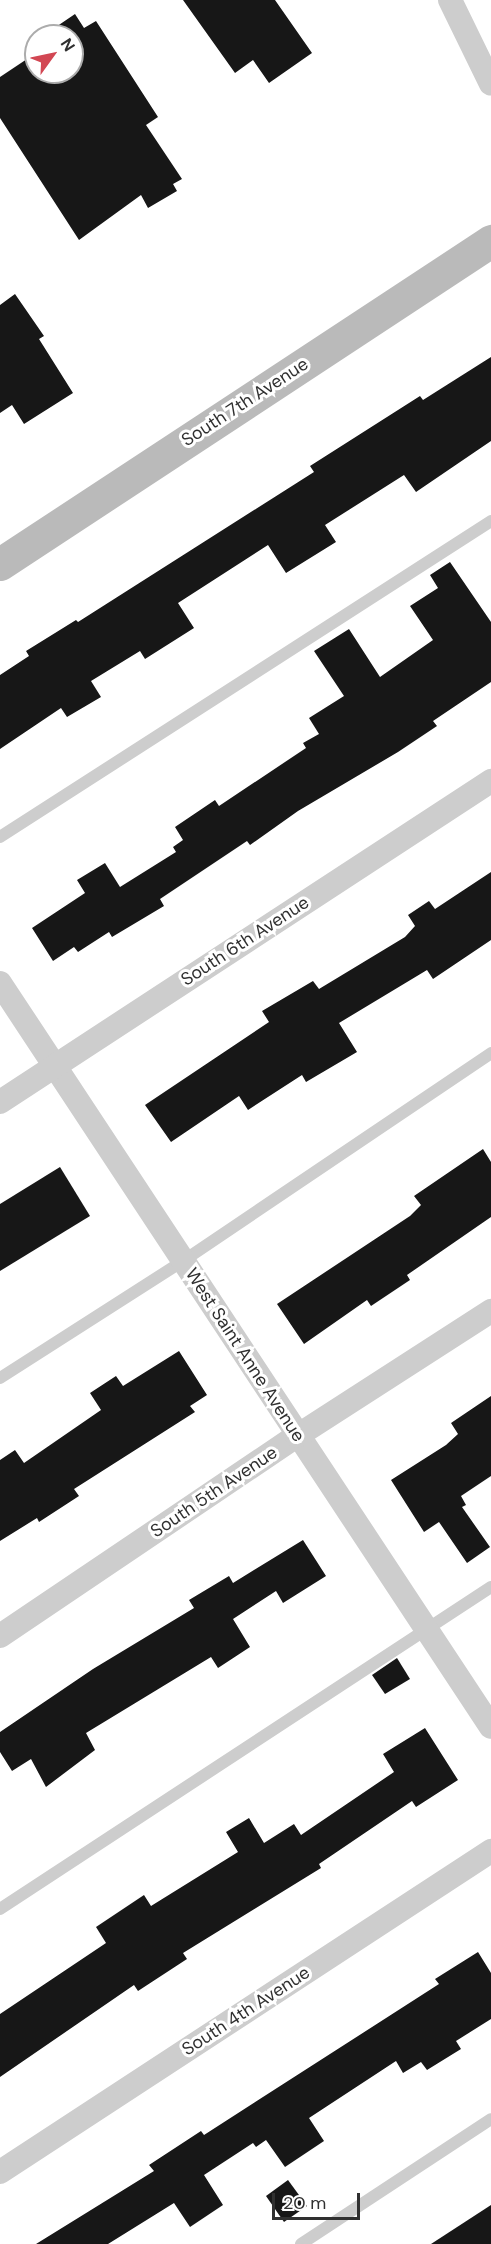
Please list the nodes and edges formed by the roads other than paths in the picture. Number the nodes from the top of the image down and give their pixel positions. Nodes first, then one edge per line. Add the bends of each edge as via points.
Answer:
1 (450, 0) edge
2 (491, 84) edge
3 (491, 241) edge
4 (491, 521) edge
5 (0, 564) edge
6 (491, 781) edge
7 (0, 837) edge
8 (0, 983) edge
9 (491, 1053) edge
10 (54, 1066) junction
11 (0, 1102) edge
12 (183, 1261) junction
13 (491, 1311) edge
14 (0, 1378) edge
15 (297, 1436) junction
16 (491, 1587) edge
17 (427, 1629) junction
18 (0, 1636) edge
19 (491, 1727) edge
20 (491, 1851) edge
21 (0, 1909) edge
22 (491, 2119) edge
23 (0, 2172) edge
24 (302, 2244) edge

1 - 2 street
3 - 5 main road, South 7th Avenue
4 - 7 lane
6 - 10 street, South 6th Avenue
8 - 10 street, West Saint Anne Avenue
9 - 12 lane
10 - 11 street, South 6th Avenue
10 - 12 street, West Saint Anne Avenue
12 - 14 lane
12 - 15 street, West Saint Anne Avenue
13 - 15 street, South 5th Avenue
15 - 17 street, West Saint Anne Avenue
15 - 18 street, South 5th Avenue
16 - 17 lane
17 - 19 street, West Saint Anne Avenue
17 - 21 lane
20 - 23 street, South 4th Avenue
22 - 24 lane

